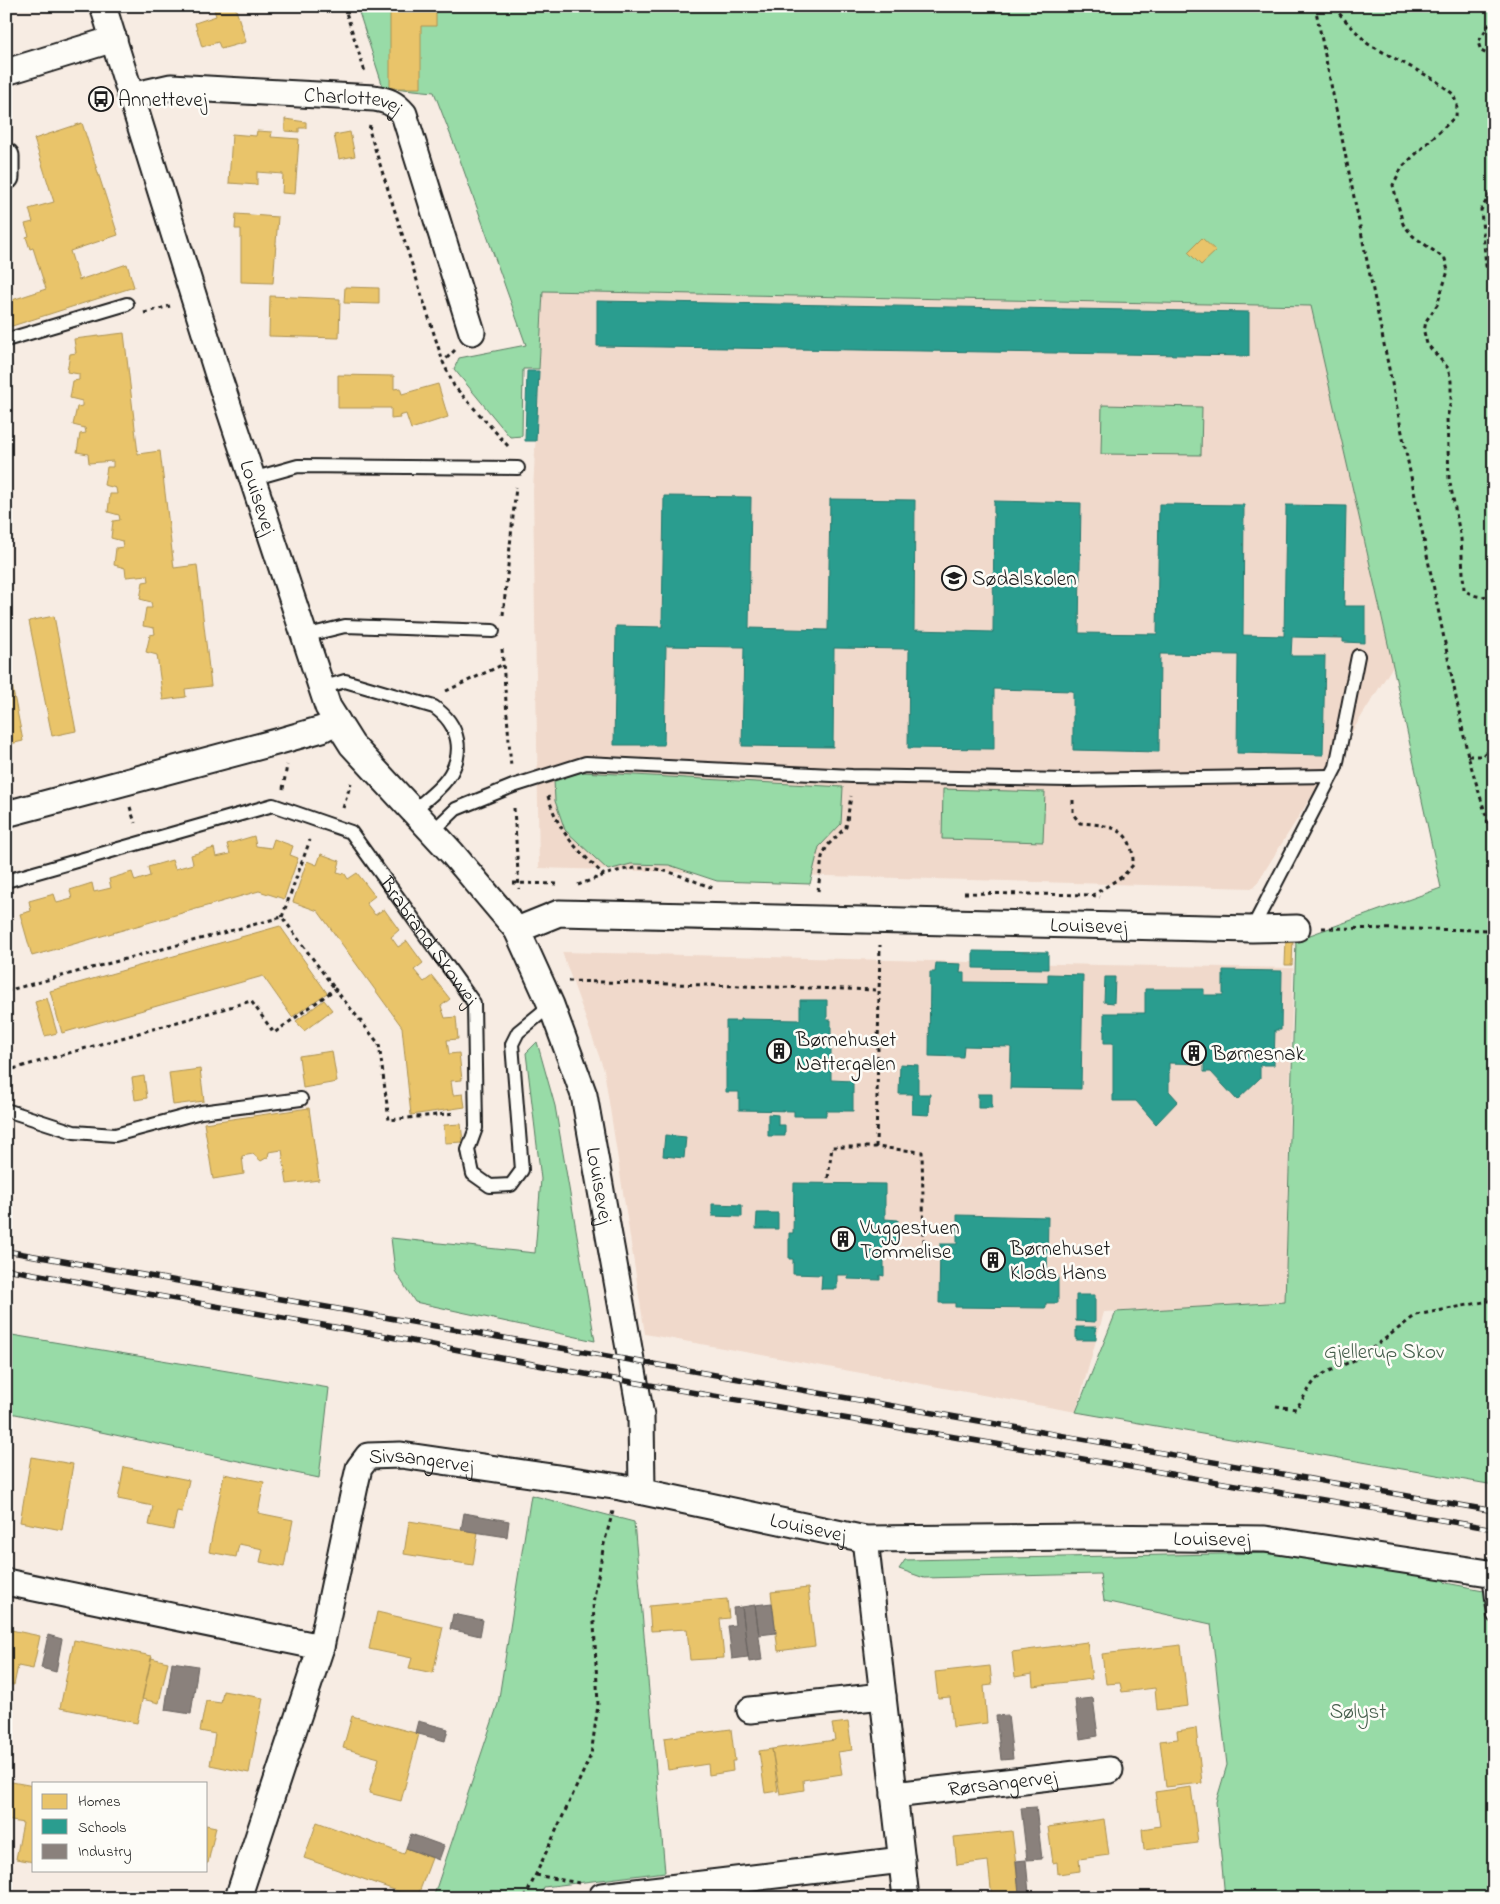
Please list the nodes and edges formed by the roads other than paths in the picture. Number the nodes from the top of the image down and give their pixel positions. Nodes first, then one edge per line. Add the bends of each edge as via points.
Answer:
1 (104, 6) edge
2 (114, 39) junction
3 (6, 72) edge
4 (131, 96) junction
5 (6, 156) edge
6 (6, 177) edge
7 (127, 304) road end
8 (472, 332) road end
9 (6, 340) edge
10 (518, 468) road end
11 (252, 478) junction
12 (493, 631) dead end
13 (304, 636) junction
14 (1358, 656) dead end
15 (321, 688) junction
16 (337, 721) junction
17 (1331, 776) junction
18 (413, 812) junction
19 (6, 814) edge
20 (432, 832) junction
21 (6, 881) edge
22 (1297, 928) dead end
23 (1252, 929) junction
24 (517, 930) junction
25 (547, 997) junction
26 (301, 1099) dead end
27 (6, 1110) edge
28 (631, 1489) junction
29 (865, 1539) junction
30 (1489, 1573) joint
31 (6, 1582) edge
32 (1494, 1616) edge
33 (321, 1647) junction
34 (883, 1696) junction
35 (750, 1710) dead end
36 (1110, 1770) dead end
37 (894, 1794) junction
38 (902, 1860) junction
39 (602, 1896) road end
40 (238, 1898) edge
41 (906, 1898) edge

1 - 2 street, Louisevej
2 - 3 street
2 - 4 street, Louisevej
4 - 8 street, Charlottevej via 171,87 374,98 397,105 404,114
4 - 11 street, Louisevej
5 - 6 street
7 - 9 lane
10 - 11 lane via 298,466
11 - 13 street, Louisevej
12 - 13 lane via 345,626
13 - 15 street, Louisevej
14 - 17 lane via 1336,767
15 - 16 street, Louisevej
15 - 18 lane via 346,681 434,707 444,714 457,734 458,746 452,772
16 - 18 street, Louisevej via 352,745
16 - 19 street via 322,729 280,741
17 - 20 lane via 1069,780 852,776 586,763 513,786 456,809
17 - 23 lane
18 - 20 street, Louisevej
20 - 24 street, Louisevej
21 - 25 lane, Brabrand Skovvej via 273,804 351,832 474,1003 476,1128 468,1150 473,1174 490,1186 511,1185 522,1170 512,1044
22 - 23 street, Louisevej
23 - 24 street, Louisevej via 559,913
24 - 25 street, Louisevej
25 - 28 street, Louisevej via 584,1095 641,1416
26 - 27 lane via 201,1112 115,1135 74,1132
28 - 29 street, Louisevej
28 - 33 street, Sivsangervej via 402,1455 368,1456 359,1468
29 - 30 street, Louisevej via 1088,1536 1265,1539
29 - 34 street
30 - 32 lane
31 - 33 street
33 - 40 street, Sivsangervej
34 - 35 street
34 - 37 street
36 - 37 street, Rørsangervej
37 - 38 street
38 - 39 street
38 - 41 street

